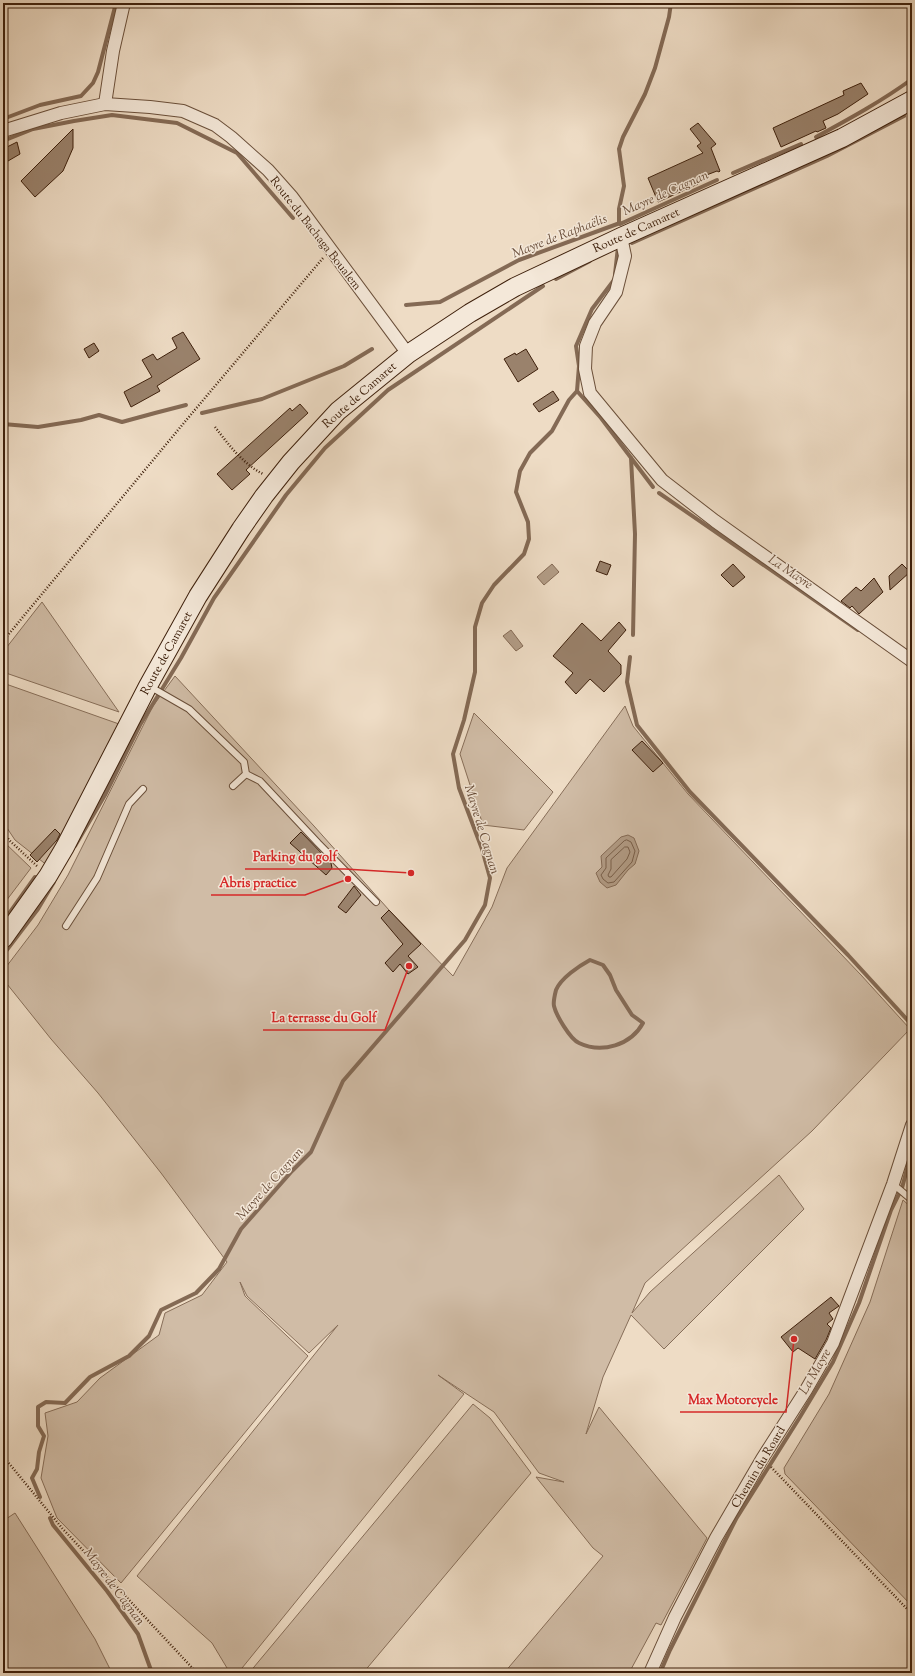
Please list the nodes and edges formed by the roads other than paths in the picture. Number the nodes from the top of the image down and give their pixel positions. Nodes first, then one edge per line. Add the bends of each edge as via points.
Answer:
1 (124, 3) edge
2 (912, 100) edge
3 (105, 104) junction
4 (3, 131) edge
5 (606, 243) junction
6 (408, 354) junction
7 (912, 661) edge
8 (148, 686) junction
9 (246, 774) junction
10 (233, 786) dead end
11 (143, 789) dead end
12 (376, 902) dead end
13 (66, 926) dead end
14 (3, 939) edge
15 (912, 1125) edge
16 (893, 1184) junction
17 (912, 1200) edge
18 (650, 1673) edge

1 - 3 street
2 - 5 main road, Route de Camaret via 842,138
3 - 4 street, Route du Bachaga Boualem via 61,112
3 - 6 street, Route du Bachaga Boualem via 183,111 215,125 232,137 268,170 292,197
5 - 6 main road, Route de Camaret via 492,299
5 - 7 street via 625,256 616,292 595,323 586,346 585,369 590,393 662,480 715,521
6 - 8 main road, Route de Camaret via 338,410 276,481 241,529 198,596
8 - 9 lane via 188,709 244,762
8 - 14 main road, Route de Camaret via 48,876
9 - 10 lane
9 - 12 lane via 260,781
11 - 13 lane via 129,804 97,878
15 - 16 street, Chemin du Roard
16 - 17 lane
16 - 18 street, Chemin du Roard via 833,1343 716,1538 675,1617

